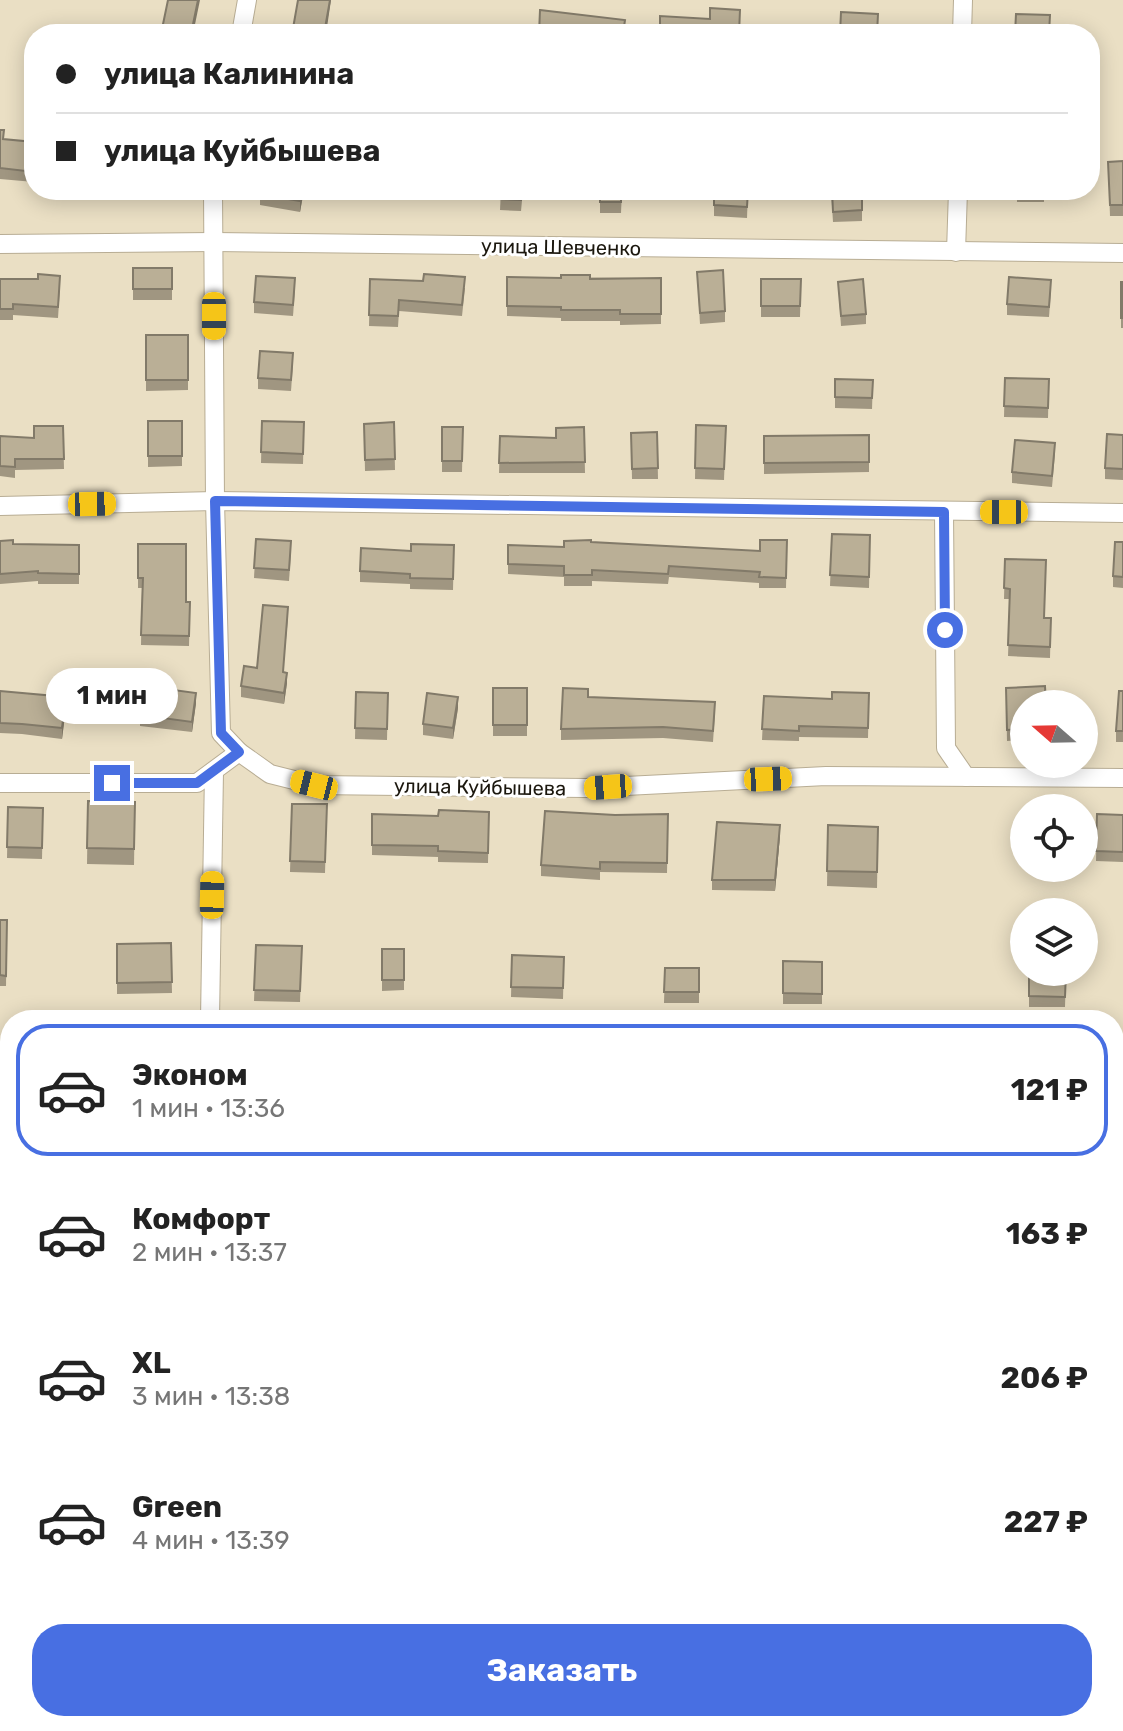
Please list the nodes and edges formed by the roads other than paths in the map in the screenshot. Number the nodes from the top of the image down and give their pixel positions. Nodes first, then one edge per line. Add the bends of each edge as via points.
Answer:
1 (247, 0) edge
2 (963, 0) edge
3 (243, 24) edge
4 (962, 24) edge
5 (213, 200) edge
6 (958, 200) edge
7 (214, 242) junction
8 (0, 244) edge
9 (956, 252) junction
10 (1123, 253) edge
11 (215, 501) junction
12 (0, 506) edge
13 (944, 512) junction
14 (1123, 513) edge
15 (239, 752) junction
16 (214, 771) junction
17 (966, 777) junction
18 (1123, 778) edge
19 (0, 783) edge
20 (210, 1010) edge

1 - 3 street
2 - 4 street
5 - 7 street
6 - 9 street
7 - 8 street, улица Шевченко
7 - 9 street, улица Шевченко
7 - 11 street
9 - 10 street, улица Шевченко
11 - 12 street
11 - 13 street
11 - 15 street via 221,733
13 - 14 street
13 - 17 street via 946,748
15 - 16 street
15 - 17 street, улица Куйбышева via 270,774 314,785 586,788 826,776
16 - 19 street via 197,783
16 - 20 street
17 - 18 street, улица Куйбышева

